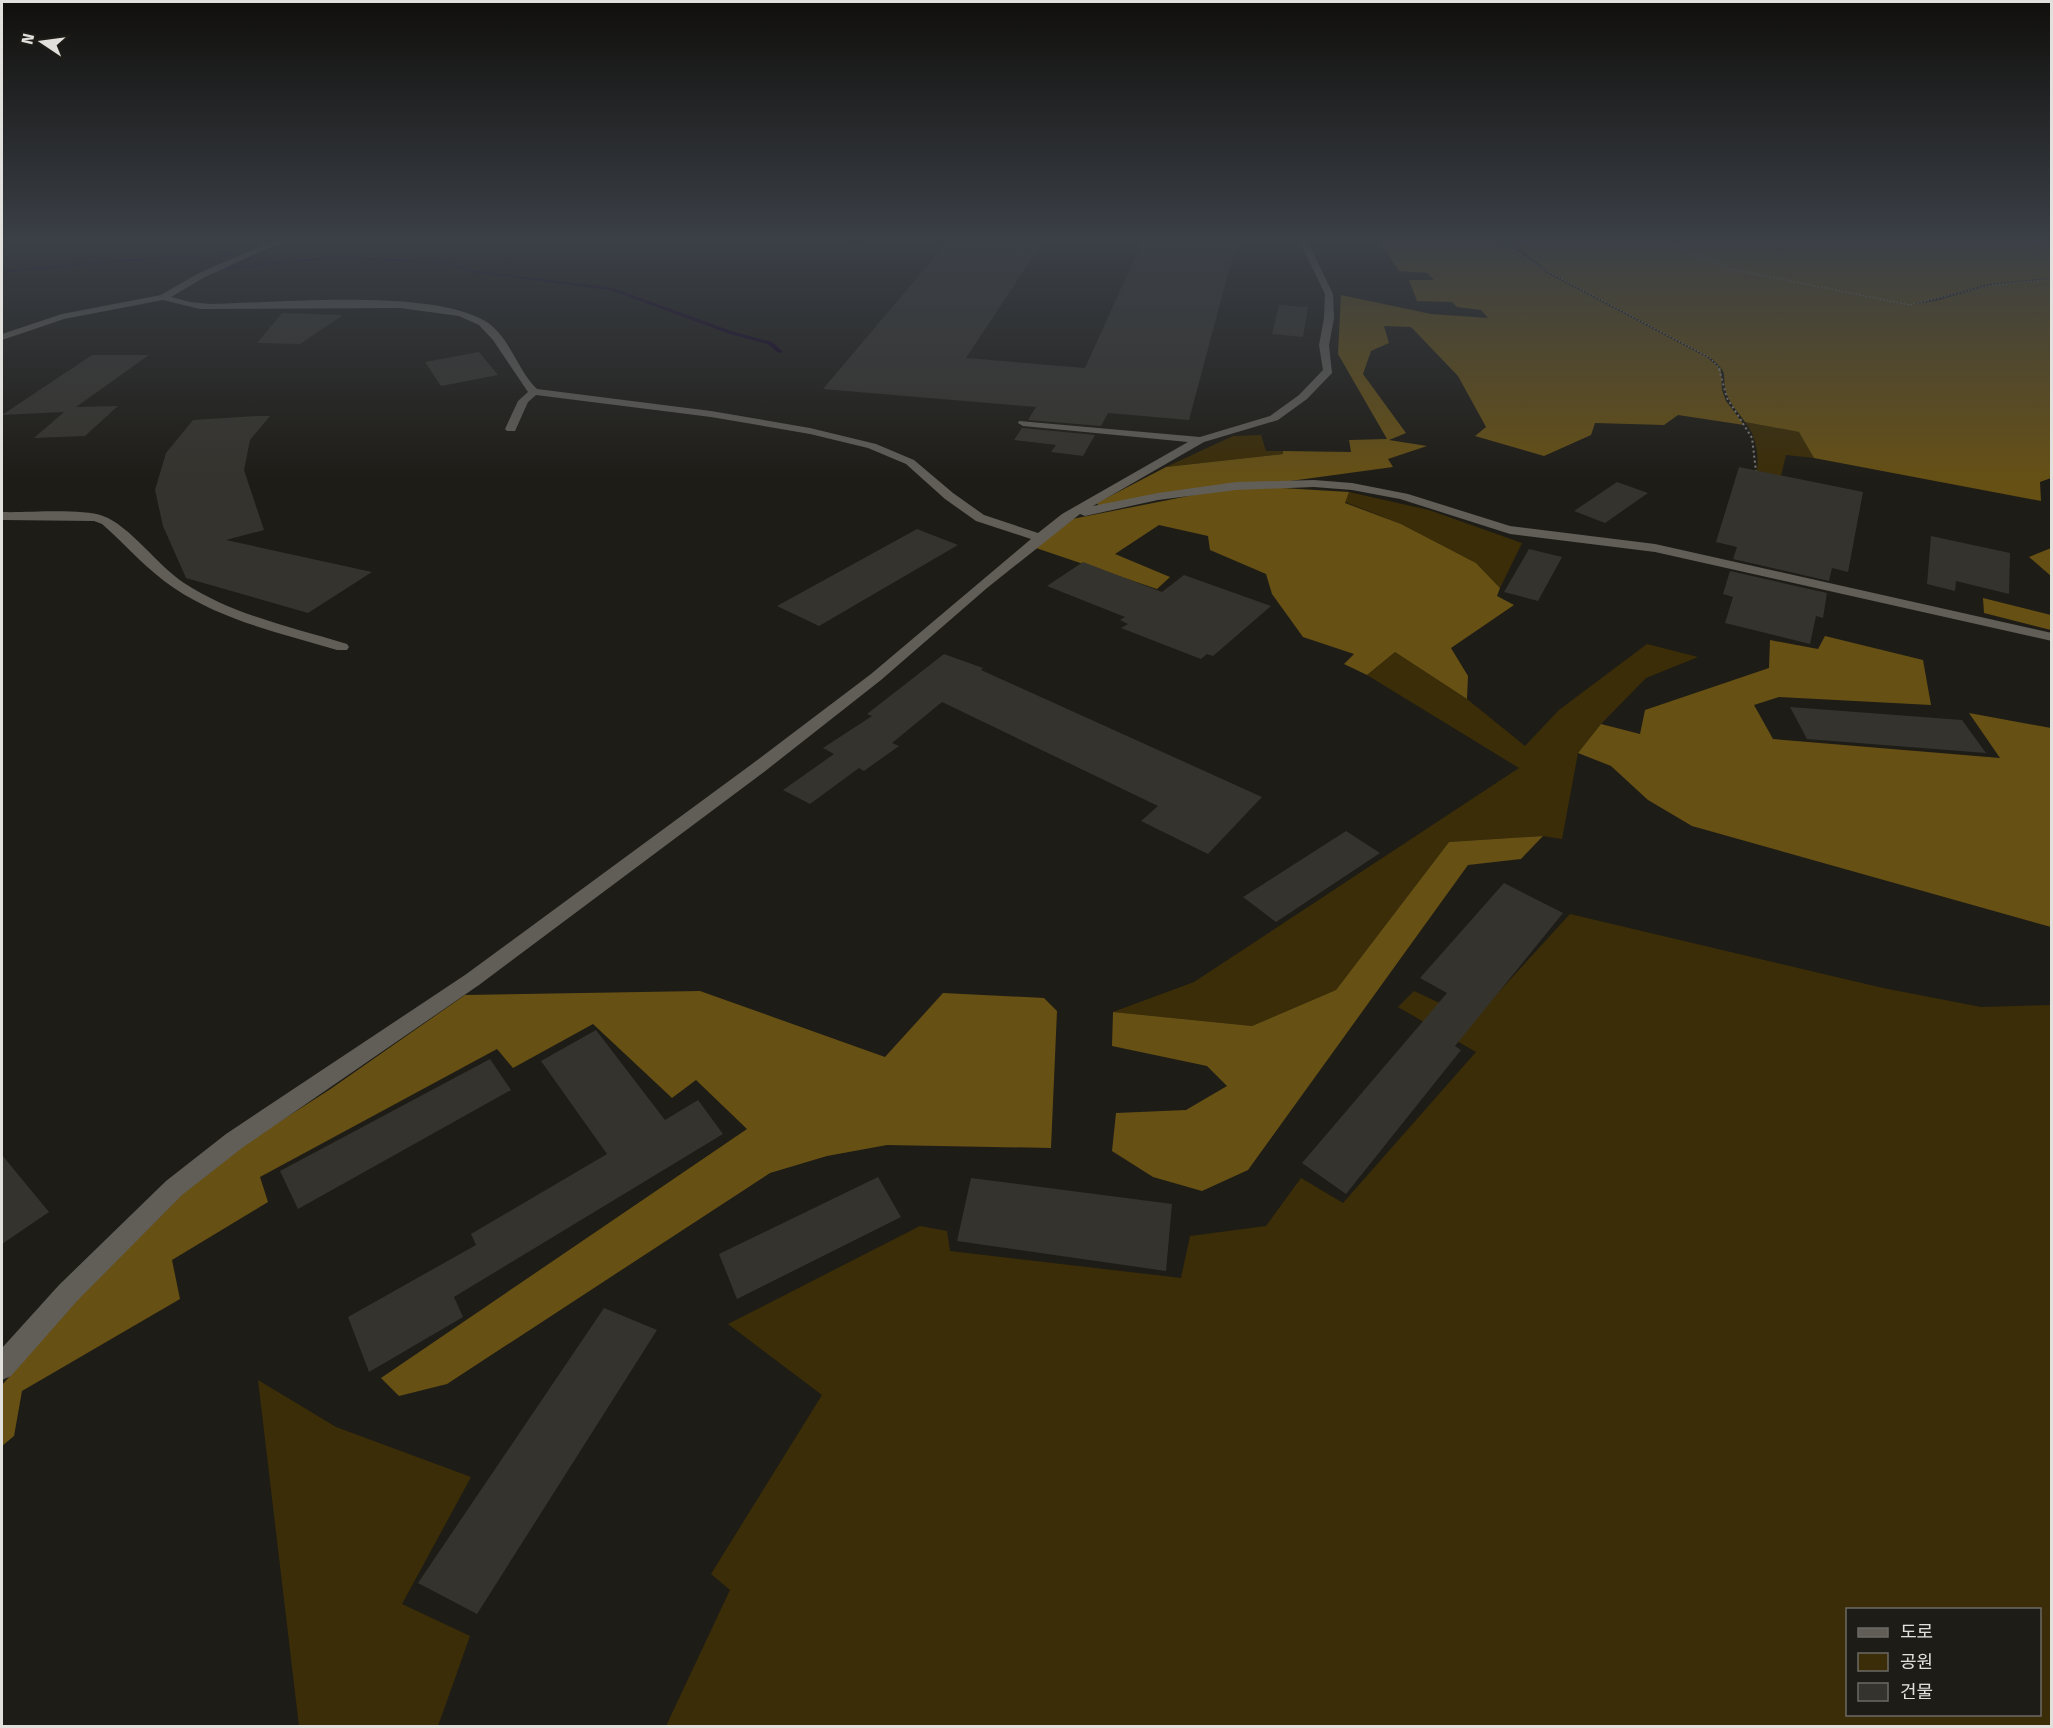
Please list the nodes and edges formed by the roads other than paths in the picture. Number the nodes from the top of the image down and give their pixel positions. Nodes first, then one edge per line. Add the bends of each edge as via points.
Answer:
1 (51, 321) edge
2 (476, 321) edge
3 (1329, 321) edge
4 (2, 337) edge
5 (534, 392) junction
6 (1023, 423) dead end
7 (511, 429) dead end
8 (1200, 440) junction
9 (2, 516) edge
10 (1066, 517) junction
11 (1040, 538) junction
12 (2052, 637) edge
13 (342, 647) dead end
14 (2, 1367) edge

1 - 4 street
2 - 5 street via 494,334
3 - 8 street via 1324,345 1328,371 1303,397 1274,418
5 - 7 street via 523,401
5 - 11 street via 711,414 873,446 910,462 980,518
6 - 8 street
8 - 10 street
9 - 13 street via 95,517 106,521 176,584 198,598 221,610
10 - 11 street
10 - 12 street via 1242,485 1356,487 1389,493 1509,530 1655,548
11 - 14 street via 876,677 759,768 472,980 234,1141 174,1188 68,1293

